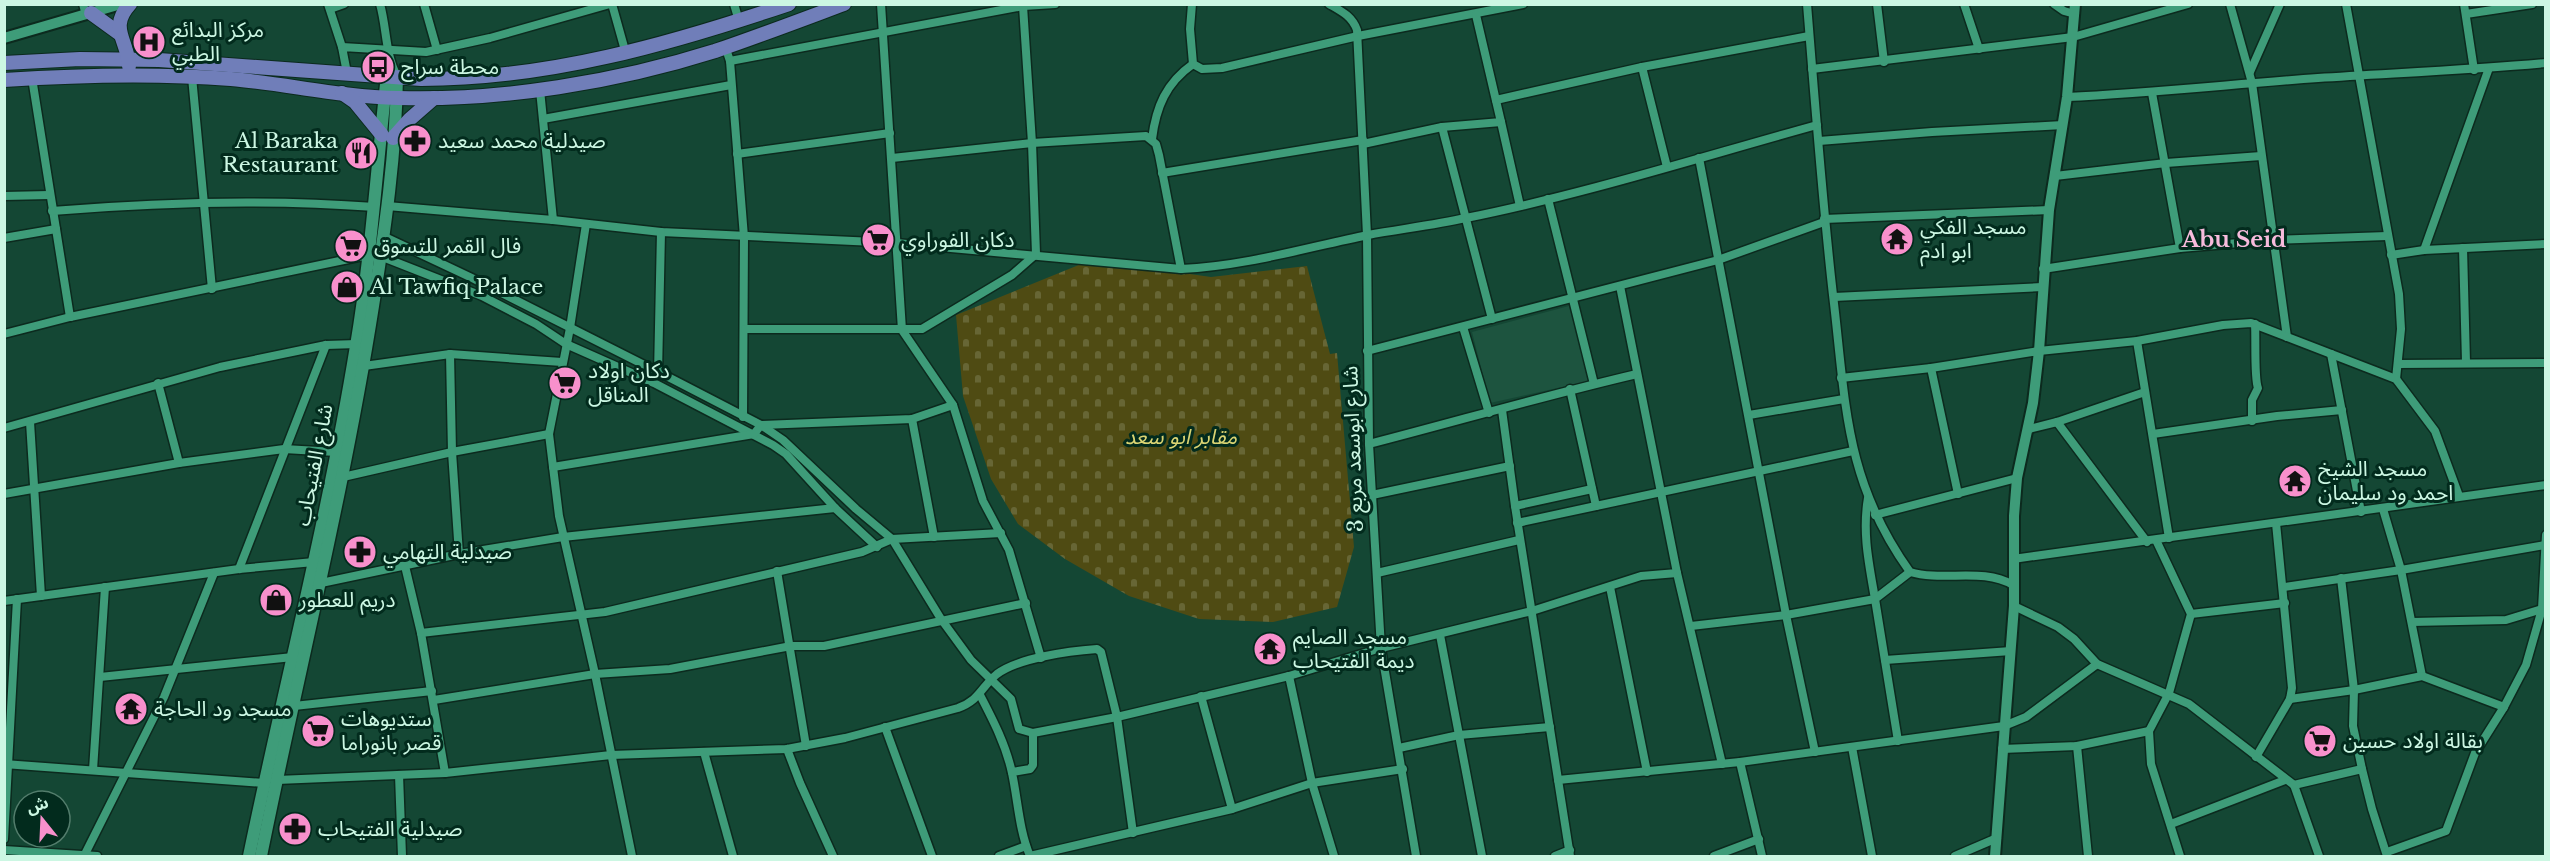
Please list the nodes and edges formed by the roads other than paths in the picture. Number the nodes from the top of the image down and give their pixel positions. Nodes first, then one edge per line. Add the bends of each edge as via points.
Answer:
1 (121, 4) edge
2 (130, 4) edge
3 (344, 4) edge
4 (381, 4) edge
5 (424, 4) edge
6 (611, 4) edge
7 (734, 4) edge
8 (789, 4) edge
9 (844, 4) edge
10 (881, 4) edge
11 (1055, 4) edge
12 (1192, 4) edge
13 (1329, 4) edge
14 (1524, 4) edge
15 (1806, 4) edge
16 (1877, 4) edge
17 (1964, 4) edge
18 (2054, 4) edge
19 (2188, 4) edge
20 (2230, 4) edge
21 (2280, 4) edge
22 (2346, 4) edge
23 (2464, 4) edge
24 (2532, 4) edge
25 (1023, 6) junction
26 (329, 7) edge
27 (592, 7) edge
28 (2075, 9) edge
29 (87, 11) edge
30 (767, 12) junction
31 (2466, 14) junction
32 (1476, 15) junction
33 (739, 21) junction
34 (774, 31) junction
35 (882, 31) junction
36 (120, 34) junction
37 (1358, 36) junction
38 (1809, 36) junction
39 (2073, 37) junction
40 (4, 38) edge
41 (725, 46) junction
42 (342, 47) junction
43 (1979, 49) junction
44 (437, 50) junction
45 (387, 51) junction
46 (626, 54) junction
47 (129, 59) junction
48 (730, 61) junction
49 (1884, 62) junction
50 (4, 63) edge
51 (2546, 63) edge
52 (1193, 64) junction
53 (1642, 67) junction
54 (2489, 68) junction
55 (1812, 69) junction
56 (2474, 70) junction
57 (392, 72) junction
58 (2250, 72) junction
59 (347, 73) junction
60 (129, 75) junction
61 (2359, 75) junction
62 (192, 77) junction
63 (32, 78) junction
64 (4, 80) edge
65 (2252, 83) junction
66 (731, 85) junction
67 (540, 90) junction
68 (340, 92) junction
69 (2151, 93) junction
70 (2067, 97) junction
71 (391, 98) junction
72 (434, 98) junction
73 (1496, 100) junction
74 (543, 119) junction
75 (1501, 122) junction
76 (1817, 125) junction
77 (2063, 125) junction
78 (1442, 127) junction
79 (890, 133) junction
80 (388, 136) junction
81 (1152, 139) junction
82 (1819, 141) junction
83 (1363, 142) junction
84 (1032, 143) junction
85 (737, 154) junction
86 (2261, 156) junction
87 (892, 158) junction
88 (1699, 158) junction
89 (2166, 163) junction
90 (1667, 167) junction
91 (1162, 173) junction
92 (2055, 176) junction
93 (50, 195) junction
94 (4, 196) edge
95 (1548, 198) junction
96 (202, 201) junction
97 (381, 206) junction
98 (1520, 206) junction
99 (2049, 210) junction
100 (52, 211) junction
101 (1466, 218) junction
102 (553, 220) junction
103 (1824, 221) junction
104 (586, 224) junction
105 (56, 229) junction
106 (661, 232) junction
107 (1367, 235) junction
108 (383, 236) junction
109 (2387, 236) junction
110 (744, 237) junction
111 (4, 238) edge
112 (2274, 240) junction
113 (896, 243) junction
114 (2546, 244) edge
115 (2180, 248) junction
116 (2463, 248) junction
117 (2424, 250) junction
118 (1036, 254) junction
119 (374, 255) junction
120 (2391, 255) junction
121 (1718, 260) junction
122 (1181, 268) junction
123 (2043, 269) junction
124 (461, 273) junction
125 (456, 285) junction
126 (1620, 286) junction
127 (2042, 287) junction
128 (212, 288) junction
129 (1834, 297) junction
130 (1572, 299) junction
131 (70, 317) junction
132 (1492, 319) junction
133 (2255, 324) junction
134 (1463, 327) junction
135 (570, 328) junction
136 (745, 329) junction
137 (902, 330) junction
138 (4, 334) edge
139 (2287, 337) junction
140 (2137, 341) junction
141 (598, 343) junction
142 (357, 344) junction
143 (566, 344) junction
144 (326, 345) junction
145 (1367, 351) junction
146 (2039, 351) junction
147 (450, 354) junction
148 (592, 354) junction
149 (2331, 354) junction
150 (562, 362) junction
151 (2466, 362) junction
152 (2546, 363) edge
153 (2398, 364) junction
154 (364, 366) junction
155 (1931, 368) junction
156 (658, 374) junction
157 (1637, 374) junction
158 (1841, 378) junction
159 (2396, 380) junction
160 (158, 383) junction
161 (1594, 384) junction
162 (1570, 389) junction
163 (2145, 392) junction
164 (1844, 399) junction
165 (953, 405) junction
166 (1502, 410) junction
167 (2342, 410) junction
168 (1489, 413) junction
169 (1749, 415) junction
170 (743, 417) junction
171 (912, 419) junction
172 (2252, 421) junction
173 (30, 422) junction
174 (2057, 422) junction
175 (761, 425) junction
176 (4, 429) edge
177 (2029, 429) junction
178 (549, 434) junction
179 (754, 434) junction
180 (2153, 434) junction
181 (1369, 444) junction
182 (284, 449) junction
183 (1852, 451) junction
184 (452, 452) junction
185 (336, 453) junction
186 (179, 463) junction
187 (1510, 466) junction
188 (553, 467) junction
189 (1758, 472) junction
190 (343, 477) junction
191 (2017, 478) junction
192 (2546, 485) edge
193 (33, 489) junction
194 (1592, 489) junction
195 (1660, 492) junction
196 (4, 494) edge
197 (1958, 494) junction
198 (1372, 495) junction
199 (2459, 496) junction
200 (1868, 497) junction
201 (1515, 506) junction
202 (1596, 506) junction
203 (835, 508) junction
204 (2384, 509) junction
205 (2361, 513) junction
206 (1875, 515) junction
207 (1517, 523) junction
208 (2276, 523) junction
209 (1000, 533) junction
210 (563, 537) junction
211 (934, 537) junction
212 (2169, 538) junction
213 (892, 539) junction
214 (1519, 540) junction
215 (2545, 540) edge
216 (2152, 541) junction
217 (877, 547) junction
218 (459, 554) junction
219 (2013, 559) junction
220 (315, 562) junction
221 (405, 566) junction
222 (239, 569) junction
223 (2401, 570) junction
224 (777, 571) junction
225 (1910, 572) junction
226 (214, 573) junction
227 (1377, 573) junction
228 (1677, 573) junction
229 (2341, 578) junction
230 (321, 583) junction
231 (2013, 585) junction
232 (1610, 586) junction
233 (105, 587) junction
234 (2284, 587) junction
235 (41, 596) junction
236 (17, 599) junction
237 (1875, 599) junction
238 (4, 601) edge
239 (1026, 603) junction
240 (2285, 603) junction
241 (2014, 606) junction
242 (2542, 609) junction
243 (1532, 611) junction
244 (581, 613) junction
245 (2191, 614) junction
246 (1786, 615) junction
247 (941, 619) junction
248 (2412, 622) junction
249 (1691, 626) junction
250 (421, 633) junction
251 (1440, 635) junction
252 (791, 646) junction
253 (1381, 648) junction
254 (2010, 651) junction
255 (293, 657) junction
256 (1041, 658) junction
257 (1885, 660) junction
258 (2097, 664) junction
259 (174, 669) junction
260 (595, 674) junction
261 (1289, 676) junction
262 (2422, 676) junction
263 (100, 677) junction
264 (991, 680) junction
265 (2354, 690) junction
266 (432, 691) junction
267 (2169, 693) junction
268 (980, 695) junction
269 (1201, 696) junction
270 (2290, 699) junction
271 (434, 700) junction
272 (294, 706) junction
273 (2504, 707) junction
274 (1117, 717) junction
275 (2004, 726) junction
276 (885, 727) junction
277 (1551, 727) junction
278 (2149, 731) junction
279 (1033, 733) junction
280 (1459, 735) junction
281 (1898, 741) junction
282 (806, 746) junction
283 (2077, 746) junction
284 (1852, 747) junction
285 (1399, 748) junction
286 (787, 749) junction
287 (2002, 749) junction
288 (704, 752) junction
289 (1815, 752) junction
290 (611, 755) junction
291 (2256, 758) junction
292 (1740, 762) junction
293 (1722, 764) junction
294 (7, 765) edge
295 (1403, 769) junction
296 (2362, 769) junction
297 (93, 770) junction
298 (126, 772) junction
299 (1012, 772) junction
300 (1647, 772) junction
301 (445, 773) junction
302 (399, 775) junction
303 (277, 780) junction
304 (1558, 780) junction
305 (2285, 780) junction
306 (264, 783) junction
307 (1312, 783) junction
308 (2294, 785) junction
309 (1232, 809) junction
310 (2171, 824) junction
311 (1133, 833) junction
312 (1997, 838) junction
313 (4, 839) edge
314 (1759, 839) junction
315 (1026, 846) junction
316 (4, 850) edge
317 (1570, 853) edge
318 (2387, 854) edge
319 (84, 856) edge
320 (97, 856) edge
321 (249, 856) edge
322 (261, 856) edge
323 (402, 856) edge
324 (632, 856) edge
325 (733, 856) edge
326 (833, 856) edge
327 (932, 856) edge
328 (999, 856) edge
329 (1030, 856) edge
330 (1334, 856) edge
331 (1416, 856) edge
332 (1482, 856) edge
333 (1556, 856) edge
334 (1714, 856) edge
335 (1762, 856) edge
336 (1872, 856) edge
337 (1955, 856) edge
338 (1995, 856) edge
339 (2088, 856) edge
340 (2180, 856) edge
341 (2319, 856) edge

1 - 29 street
2 - 36 highway via 120,18
3 - 26 street
4 - 45 street
5 - 44 street
6 - 27 street
6 - 46 street
7 - 33 street
8 - 30 highway
9 - 34 highway
10 - 35 street
11 - 25 street
12 - 52 street
13 - 37 street via 1347,14 1355,23
14 - 32 street
15 - 38 street
16 - 49 street
17 - 43 street
18 - 28 street via 2064,11
19 - 39 street
20 - 58 street
21 - 58 street
22 - 61 street
23 - 31 street
24 - 31 street
25 - 35 street
25 - 84 street
26 - 42 street
27 - 44 street
28 - 39 street
29 - 36 highway
29 - 40 street
30 - 33 highway
30 - 34 highway
31 - 56 street
32 - 37 street
32 - 73 street
33 - 46 highway
34 - 41 highway
35 - 48 street
35 - 79 street
36 - 47 highway
37 - 52 street via 1222,68 1202,69
37 - 83 street, شارع ابوسعد مربع 3
38 - 53 street
38 - 55 street
39 - 43 street
39 - 70 street
41 - 48 street
41 - 67 highway via 631,73
42 - 45 street
42 - 59 street
43 - 49 street
44 - 45 street
45 - 57 street
46 - 57 highway via 476,77 433,79
47 - 50 highway
47 - 59 highway
47 - 60 highway
48 - 66 street
49 - 55 street
51 - 54 street
52 - 81 street via 1179,74 1161,99
53 - 73 street
53 - 90 street
54 - 56 street
54 - 117 street
55 - 76 street
56 - 61 street
57 - 59 highway
57 - 71 main road, شارع الفتيحاب
58 - 65 street
60 - 62 highway
60 - 63 highway
61 - 65 street
61 - 109 street
62 - 68 highway
62 - 96 street
63 - 64 highway
63 - 93 street
65 - 69 street
65 - 86 street
66 - 74 street
66 - 85 street
67 - 72 highway
67 - 74 street
68 - 71 highway
68 - 80 highway via 356,102
69 - 70 street
69 - 89 street
70 - 77 street
71 - 72 highway
71 - 80 main road, شارع الفتيحاب
72 - 80 highway
73 - 75 street
74 - 102 street
75 - 78 street
75 - 98 street
76 - 82 street
76 - 88 street
77 - 82 street
77 - 92 street
78 - 83 street
78 - 101 street
79 - 85 street
79 - 87 street
80 - 97 main road, شارع الفتيحاب
81 - 84 street via 1138,135
81 - 91 street
82 - 103 street
83 - 91 street
83 - 107 street, شارع ابوسعد مربع 3
84 - 87 street
84 - 118 street
85 - 110 street
86 - 89 street
86 - 112 street
87 - 113 street
88 - 90 street
88 - 121 street
89 - 92 street
89 - 115 street
90 - 95 street
91 - 122 street
92 - 99 street
93 - 94 street
93 - 100 street
95 - 98 street
95 - 130 street
96 - 97 street
96 - 100 street
96 - 128 street
97 - 102 street
97 - 108 main road, شارع الفتيحاب
97 - 119 main road, شارع الفتيحاب
98 - 101 street
99 - 103 street
99 - 123 street
100 - 105 street
101 - 107 street
101 - 132 street
102 - 104 street
103 - 121 street
103 - 129 street
104 - 106 street
104 - 135 street
105 - 111 street
105 - 131 street
106 - 110 street
106 - 156 street
107 - 122 street via 1227,266
107 - 145 street, شارع ابوسعد مربع 3
108 - 119 main road, شارع الفتيحاب
108 - 124 street
109 - 112 street
109 - 120 street
110 - 113 street
110 - 136 street
112 - 115 street
112 - 139 street
113 - 118 street
113 - 137 street
114 - 116 street
115 - 123 street
116 - 117 street
116 - 151 street
117 - 120 street
118 - 122 street
118 - 137 street via 1012,275 937,321 922,329
119 - 125 street
119 - 128 street
119 - 142 main road, شارع الفتيحاب
119 - 154 main road, شارع الفتيحاب
120 - 153 street via 2400,307
121 - 126 street
121 - 169 street
123 - 127 street
124 - 125 street
124 - 135 street
125 - 143 street via 506,307
126 - 130 street
126 - 157 street
127 - 129 street
127 - 146 street
128 - 131 street
129 - 158 street
130 - 132 street
130 - 161 street
131 - 138 street
132 - 134 street
133 - 139 street
133 - 140 street via 2223,325
133 - 172 street via 2258,388 2252,400
134 - 145 street
134 - 168 street
135 - 141 street
135 - 143 street
136 - 137 street
136 - 170 street
137 - 165 street
139 - 149 street
140 - 146 street
140 - 163 street
141 - 148 street
141 - 156 street
142 - 144 street
142 - 185 main road, شارع الفتيحاب
143 - 148 street
143 - 150 street
144 - 160 street
144 - 182 street
145 - 181 street, شارع ابوسعد مربع 3
146 - 155 street
146 - 177 street
147 - 150 street
147 - 154 street
147 - 184 street
148 - 179 street
149 - 159 street
149 - 167 street
150 - 178 street
151 - 152 street
151 - 153 street
153 - 159 street
154 - 190 main road, شارع الفتيحاب
155 - 158 street
155 - 197 street
156 - 170 street
157 - 161 street
157 - 195 street
158 - 164 street
159 - 199 street via 2435,431
160 - 173 street
160 - 186 street
161 - 162 street
162 - 166 street
162 - 194 street
163 - 174 street
163 - 180 street
164 - 169 street
164 - 183 street
165 - 171 street
165 - 209 street via 983,501
166 - 168 street
166 - 187 street
167 - 172 street
167 - 205 street
168 - 181 street
169 - 189 street
170 - 175 street
171 - 175 street
171 - 211 street
172 - 180 street
173 - 176 street
173 - 193 street
174 - 177 street
174 - 216 street
175 - 179 street
175 - 213 street via 791,446
177 - 191 street
178 - 184 street
178 - 188 street
179 - 188 street
179 - 203 street via 786,453
180 - 212 street
181 - 198 street, شارع ابوسعد مربع 3
182 - 185 street
182 - 186 street
182 - 222 street
183 - 189 street
183 - 200 street
184 - 190 street
184 - 218 street
185 - 220 main road, شارع الفتيحاب
186 - 193 street
187 - 198 street
187 - 201 street
188 - 210 street
189 - 195 street
189 - 246 street
190 - 230 main road, شارع الفتيحاب
191 - 197 street
191 - 219 street
192 - 199 street
193 - 196 street
193 - 235 street
194 - 201 street
194 - 202 street
195 - 202 street
195 - 228 street
197 - 206 street
198 - 227 street, شارع ابوسعد مربع 3
199 - 204 street
200 - 206 street
200 - 237 street via 1865,542
201 - 207 street
202 - 207 street
203 - 210 street
203 - 217 street
204 - 205 street
204 - 223 street
205 - 208 street
206 - 225 street via 1888,542
207 - 214 street
208 - 212 street
208 - 234 street
209 - 211 street
209 - 239 street
210 - 218 street
210 - 244 street
211 - 213 street
212 - 216 street
213 - 217 street
213 - 247 street
214 - 227 street
214 - 243 street
215 - 223 street
215 - 242 street
216 - 219 street
216 - 245 street
217 - 224 street
218 - 221 street
219 - 231 street
220 - 222 street
220 - 255 main road, شارع الفتيحاب
221 - 230 street
221 - 250 street
222 - 226 street
223 - 229 street
223 - 248 street
224 - 244 street via 612,610
224 - 252 street
225 - 231 street via 1926,577 1993,577
225 - 237 street
226 - 233 street
226 - 259 street
227 - 253 street, شارع ابوسعد مربع 3
228 - 232 street via 1641,576
228 - 249 street
229 - 234 street
229 - 265 street
230 - 272 main road, شارع الفتيحاب
231 - 241 street
232 - 243 street
232 - 300 street
233 - 235 street
233 - 263 street
234 - 240 street
235 - 236 street
236 - 238 street
236 - 294 street
237 - 246 street
237 - 257 street
239 - 247 street
239 - 256 street
240 - 245 street
240 - 270 street
241 - 254 street
241 - 258 street via 2058,627
242 - 248 street via 2506,620
242 - 273 street via 2526,665
243 - 251 street
243 - 277 street
244 - 250 street
244 - 260 street
245 - 267 street
246 - 249 street
246 - 289 street
247 - 252 street via 824,646
247 - 264 street
248 - 262 street
249 - 293 street
250 - 266 street
251 - 253 street
251 - 280 street
252 - 260 street via 670,669
252 - 282 street
253 - 261 street
253 - 285 street, شارع ابوسعد مربع 3
254 - 257 street
254 - 275 street
255 - 259 street
255 - 306 main road, شارع الفتيحاب
256 - 264 street via 1009,666
256 - 274 street via 1098,649
257 - 281 street
258 - 267 street
258 - 275 street via 2026,717
259 - 263 street
259 - 298 street
260 - 271 street
260 - 290 street
261 - 269 street
261 - 307 street
262 - 265 street
262 - 273 street
263 - 297 street
264 - 268 street
264 - 279 street via 1011,699 1019,729
265 - 270 street
265 - 296 street via 2353,726
266 - 271 street
266 - 272 street
267 - 278 street
267 - 291 street via 2189,704
268 - 276 street via 958,708
268 - 299 street
269 - 274 street
269 - 309 street
270 - 291 street
271 - 301 street
272 - 303 main road, شارع الفتيحاب
273 - 318 street via 2475,753 2446,831
274 - 279 street
274 - 311 street
275 - 281 street
275 - 287 street
276 - 282 street
276 - 327 street
277 - 280 street
277 - 304 street
278 - 283 street
278 - 310 street via 2151,764
279 - 299 street via 1032,767
280 - 285 street
280 - 332 street
281 - 284 street
282 - 286 street
283 - 287 street
283 - 339 street
284 - 289 street
284 - 336 street
285 - 295 street, شارع ابوسعد مربع 3
286 - 288 street
286 - 326 street
287 - 312 street
288 - 290 street
288 - 325 street
289 - 292 street
290 - 301 street
290 - 324 street
291 - 305 street
292 - 293 street
292 - 314 street
293 - 300 street
294 - 297 street
294 - 313 street
295 - 307 street
295 - 331 street, شارع ابوسعد مربع 3
296 - 308 street
296 - 318 street
297 - 298 street
298 - 306 street
298 - 319 street
299 - 315 street
300 - 304 street
301 - 302 street
302 - 303 street
302 - 323 street
303 - 322 main road, شارع الفتيحاب
304 - 317 street
305 - 308 street
305 - 310 street
306 - 321 main road, شارع الفتيحاب
307 - 309 street
307 - 330 street
308 - 341 street
309 - 311 street
310 - 340 street
311 - 329 street
312 - 337 street
312 - 338 street
314 - 334 street
314 - 335 street
315 - 328 street
315 - 329 street
316 - 319 street
317 - 333 street
319 - 320 street

